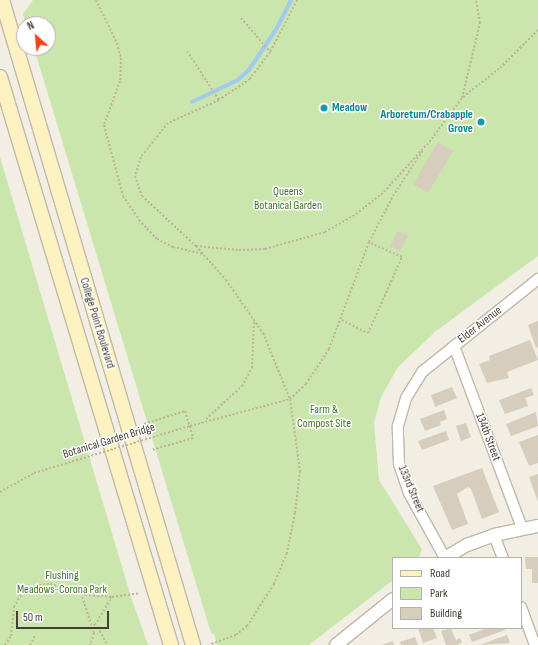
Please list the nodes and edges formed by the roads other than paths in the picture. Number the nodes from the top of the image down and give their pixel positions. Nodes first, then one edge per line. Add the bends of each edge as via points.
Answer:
1 (2, 0) edge
2 (0, 77) edge
3 (538, 279) edge
4 (454, 346) junction
5 (422, 372) joint
6 (538, 526) edge
7 (522, 528) junction
8 (494, 534) junction
9 (444, 557) edge
10 (447, 557) edge
11 (503, 557) edge
12 (392, 600) edge
13 (522, 610) edge
14 (171, 645) edge
15 (193, 645) edge
16 (336, 645) edge
17 (535, 645) edge

1 - 15 main road, College Point Boulevard
2 - 14 main road, College Point Boulevard
3 - 4 street, Elder Avenue
4 - 5 street, Elder Avenue
4 - 7 street, 134th Street
5 - 9 street, 133rd Street via 406,398 398,426 399,464 409,493
6 - 7 street
7 - 8 street
8 - 10 street
8 - 11 street
12 - 16 street
13 - 17 street

